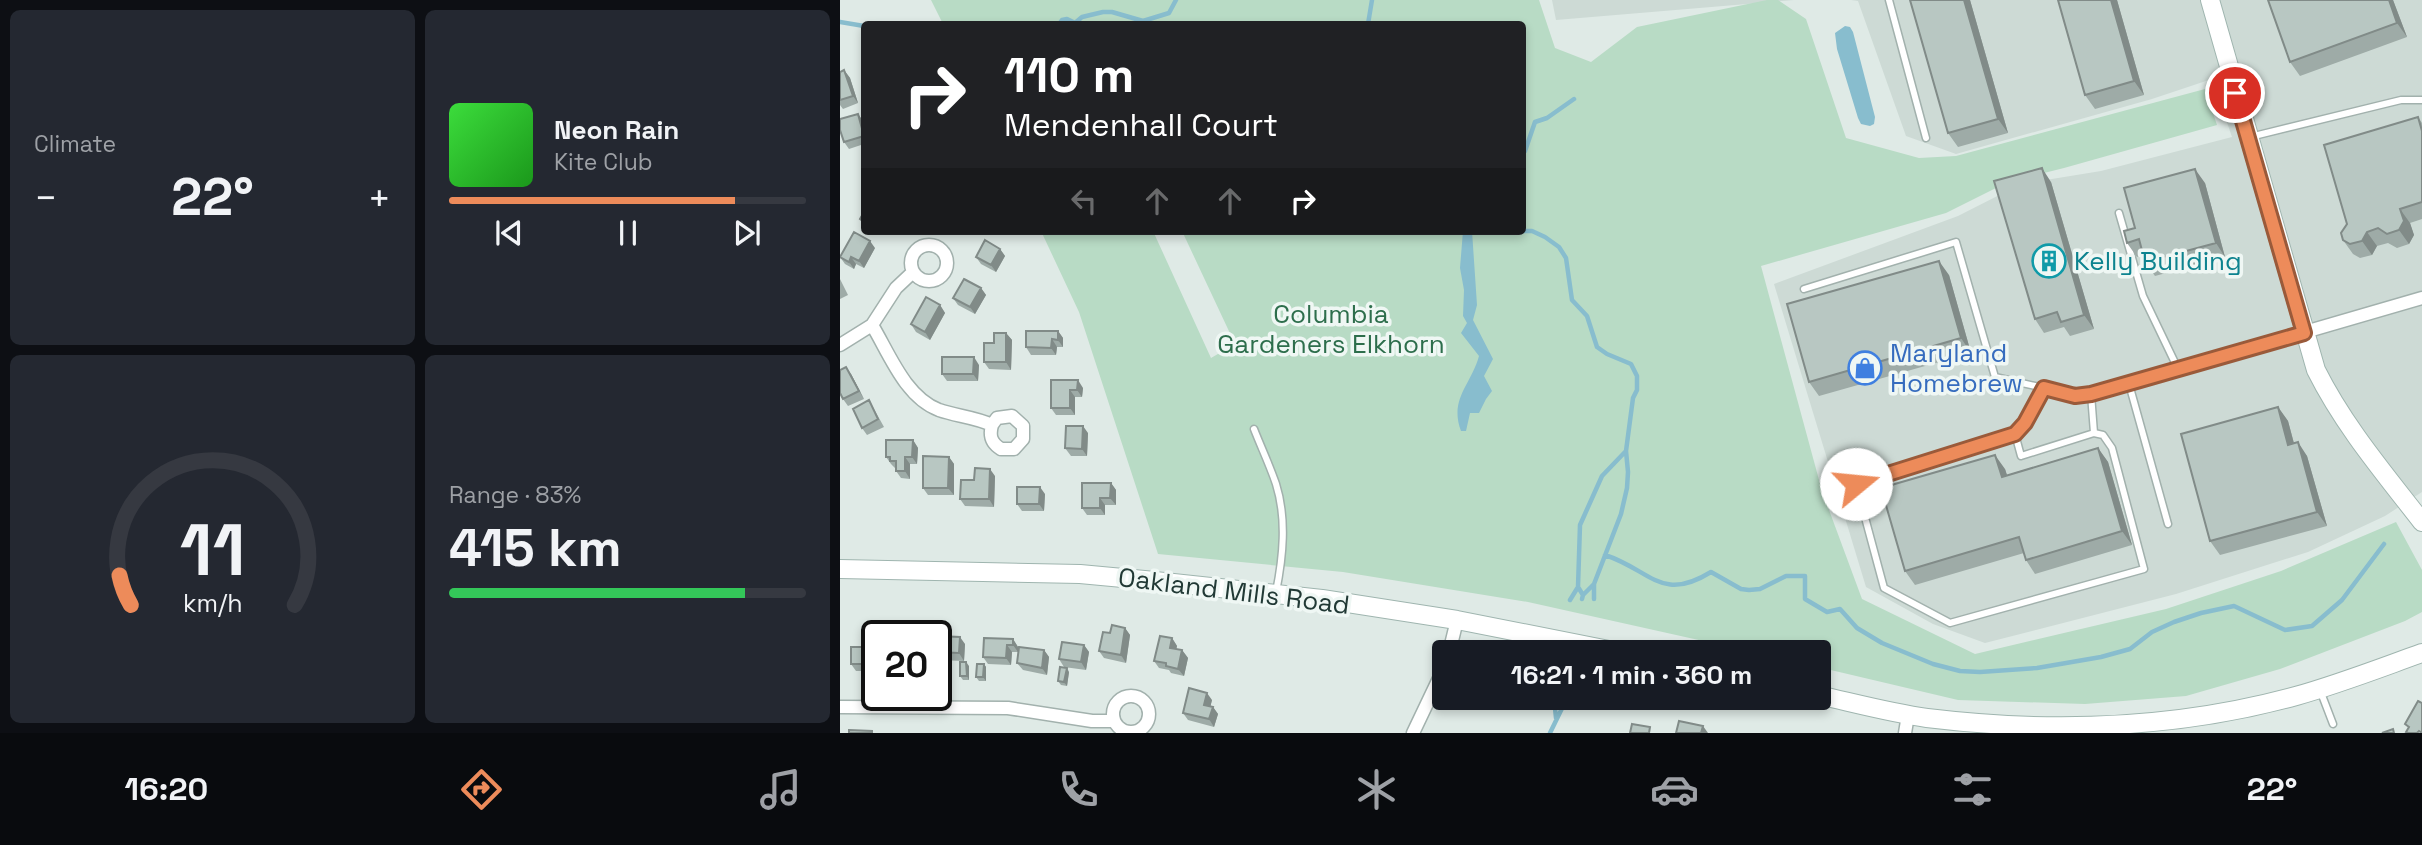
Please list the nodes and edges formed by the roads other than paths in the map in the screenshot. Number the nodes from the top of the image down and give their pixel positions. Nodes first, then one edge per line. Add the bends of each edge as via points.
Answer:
1 (1889, 0) edge
2 (2210, 0) edge
3 (2422, 100) edge
4 (1926, 138) dead end
5 (2248, 138) junction
6 (2119, 213) dead end
7 (913, 272) dead end
8 (1804, 289) dead end
9 (2422, 298) edge
10 (872, 325) junction
11 (2304, 333) junction
12 (840, 345) edge
13 (2178, 369) junction
14 (2129, 384) junction
15 (2044, 388) junction
16 (2091, 394) junction
17 (992, 425) dead end
18 (1254, 429) dead end
19 (2094, 433) junction
20 (2015, 434) junction
21 (2422, 522) edge
22 (2168, 524) dead end
23 (840, 569) edge
24 (1275, 594) junction
25 (1458, 620) junction
26 (1453, 640) edge
27 (1559, 640) edge
28 (2422, 653) edge
29 (2320, 689) junction
30 (1432, 693) edge
31 (1831, 699) edge
32 (840, 707) edge
33 (1114, 721) dead end
34 (1918, 722) edge
35 (2333, 724) dead end
36 (1413, 733) edge
37 (1905, 733) edge

1 - 4 lane
2 - 5 street
3 - 5 lane via 2401,100
5 - 11 street
6 - 13 lane via 2143,296
7 - 10 street
8 - 15 lane via 1956,242 1996,377
9 - 11 street
10 - 12 street
10 - 17 street via 920,399 937,409
11 - 13 street
11 - 21 street via 2316,370 2356,439
13 - 14 street
14 - 16 street
14 - 22 lane
15 - 16 street via 2075,396
15 - 20 lane
16 - 19 lane
18 - 24 lane via 1282,510
19 - 20 lane via 2021,456
19 - 20 lane via 2103,435 2112,448 2144,569 1950,623 1884,587 1856,484
23 - 24 street, Oakland Mills Road via 1080,574
24 - 25 street, Oakland Mills Road
25 - 26 street
25 - 27 street, Oakland Mills Road
28 - 29 street
29 - 34 street via 2200,717 2113,727
29 - 35 lane
30 - 36 street
31 - 34 street
32 - 33 street via 1008,708
34 - 37 street

